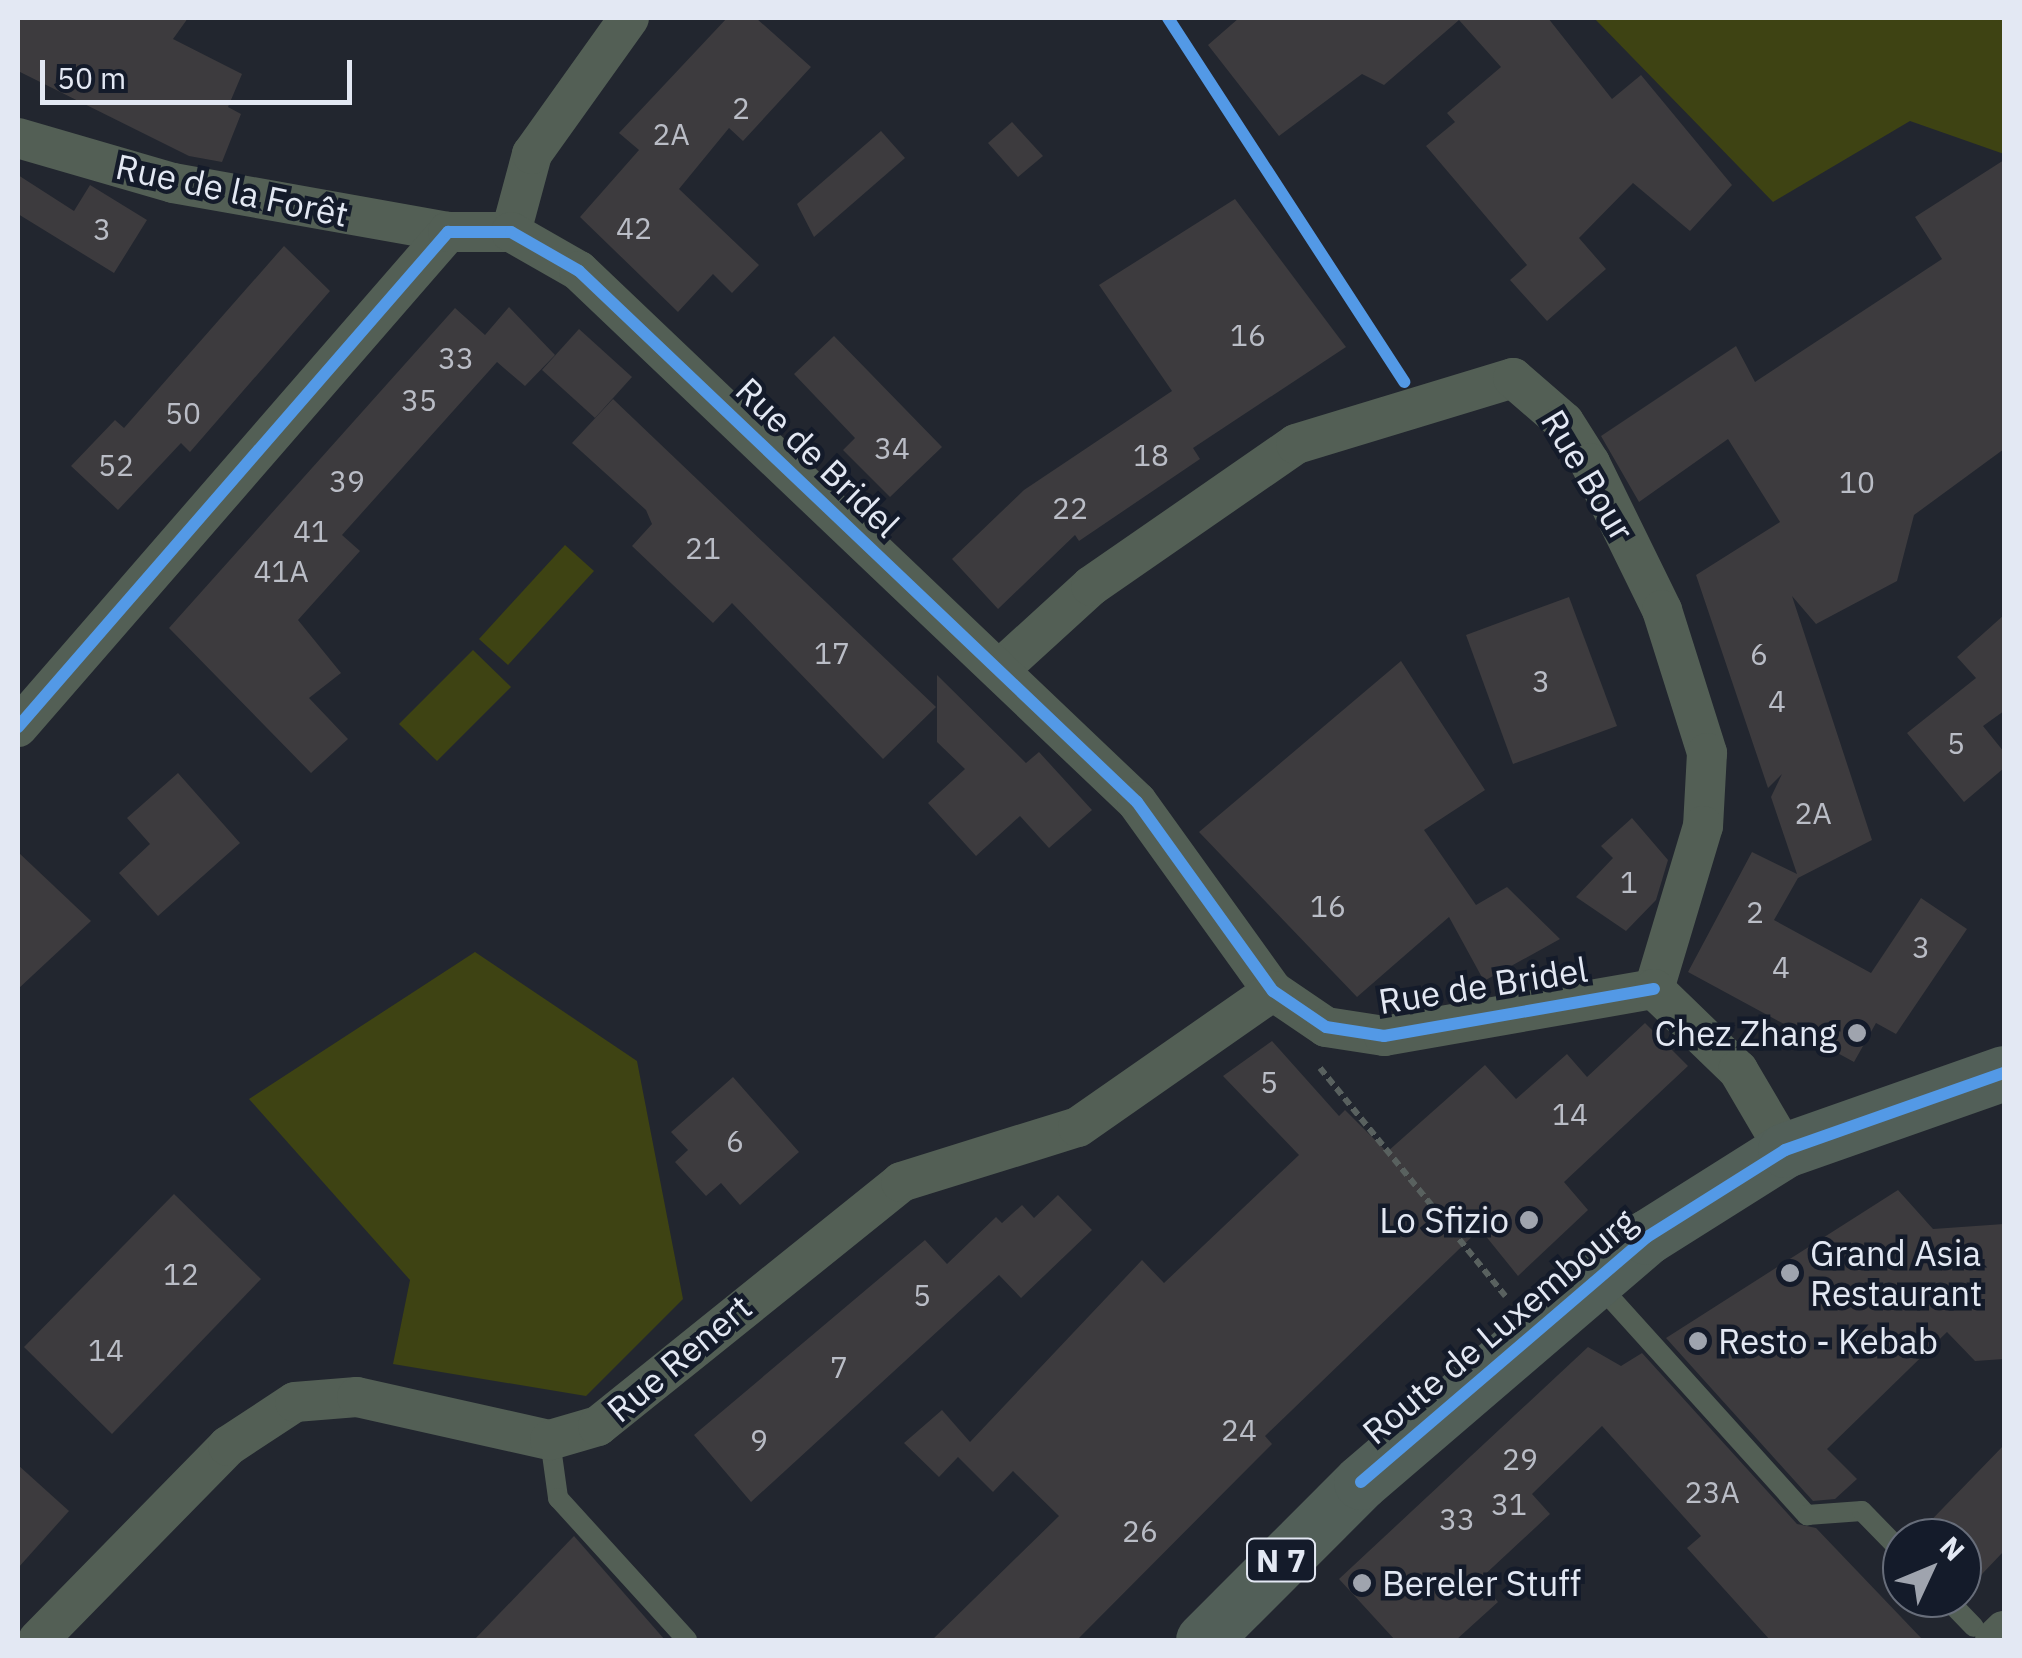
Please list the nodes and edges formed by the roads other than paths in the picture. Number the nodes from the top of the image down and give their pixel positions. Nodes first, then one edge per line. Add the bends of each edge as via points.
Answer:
1 (629, 18) edge
2 (18, 138) edge
3 (448, 232) junction
4 (512, 232) junction
5 (999, 670) junction
6 (18, 726) edge
7 (1654, 989) junction
8 (1273, 992) junction
9 (2004, 1073) edge
10 (1785, 1150) junction
11 (1594, 1279) junction
12 (550, 1440) junction
13 (1882, 1532) edge
14 (38, 1640) edge
15 (687, 1640) edge
16 (1204, 1640) edge

1 - 4 street via 532,154
2 - 3 street, Rue de la Forêt via 173,183
3 - 4 street, Rue de Bridel
3 - 6 street
4 - 5 street, Rue de Bridel via 579,270
5 - 7 street, Rue Bour via 1091,586 1296,444 1513,378 1564,422 1604,491 1662,610 1707,753 1703,826
5 - 8 street, Rue de Bridel via 1137,802
7 - 8 street, Rue de Bridel via 1384,1036 1326,1028
7 - 10 street via 1738,1070
8 - 12 street, Rue Renert via 1078,1127 900,1182 598,1426
9 - 10 main road, Route de Luxembourg / N 7
10 - 11 main road, Route de Luxembourg / N 7
11 - 13 lane via 1807,1515 1862,1511
11 - 16 main road, Route de Luxembourg / N 7 via 1361,1482
12 - 14 street, Rue Renert via 358,1398 295,1402 228,1446
12 - 15 lane via 558,1498

